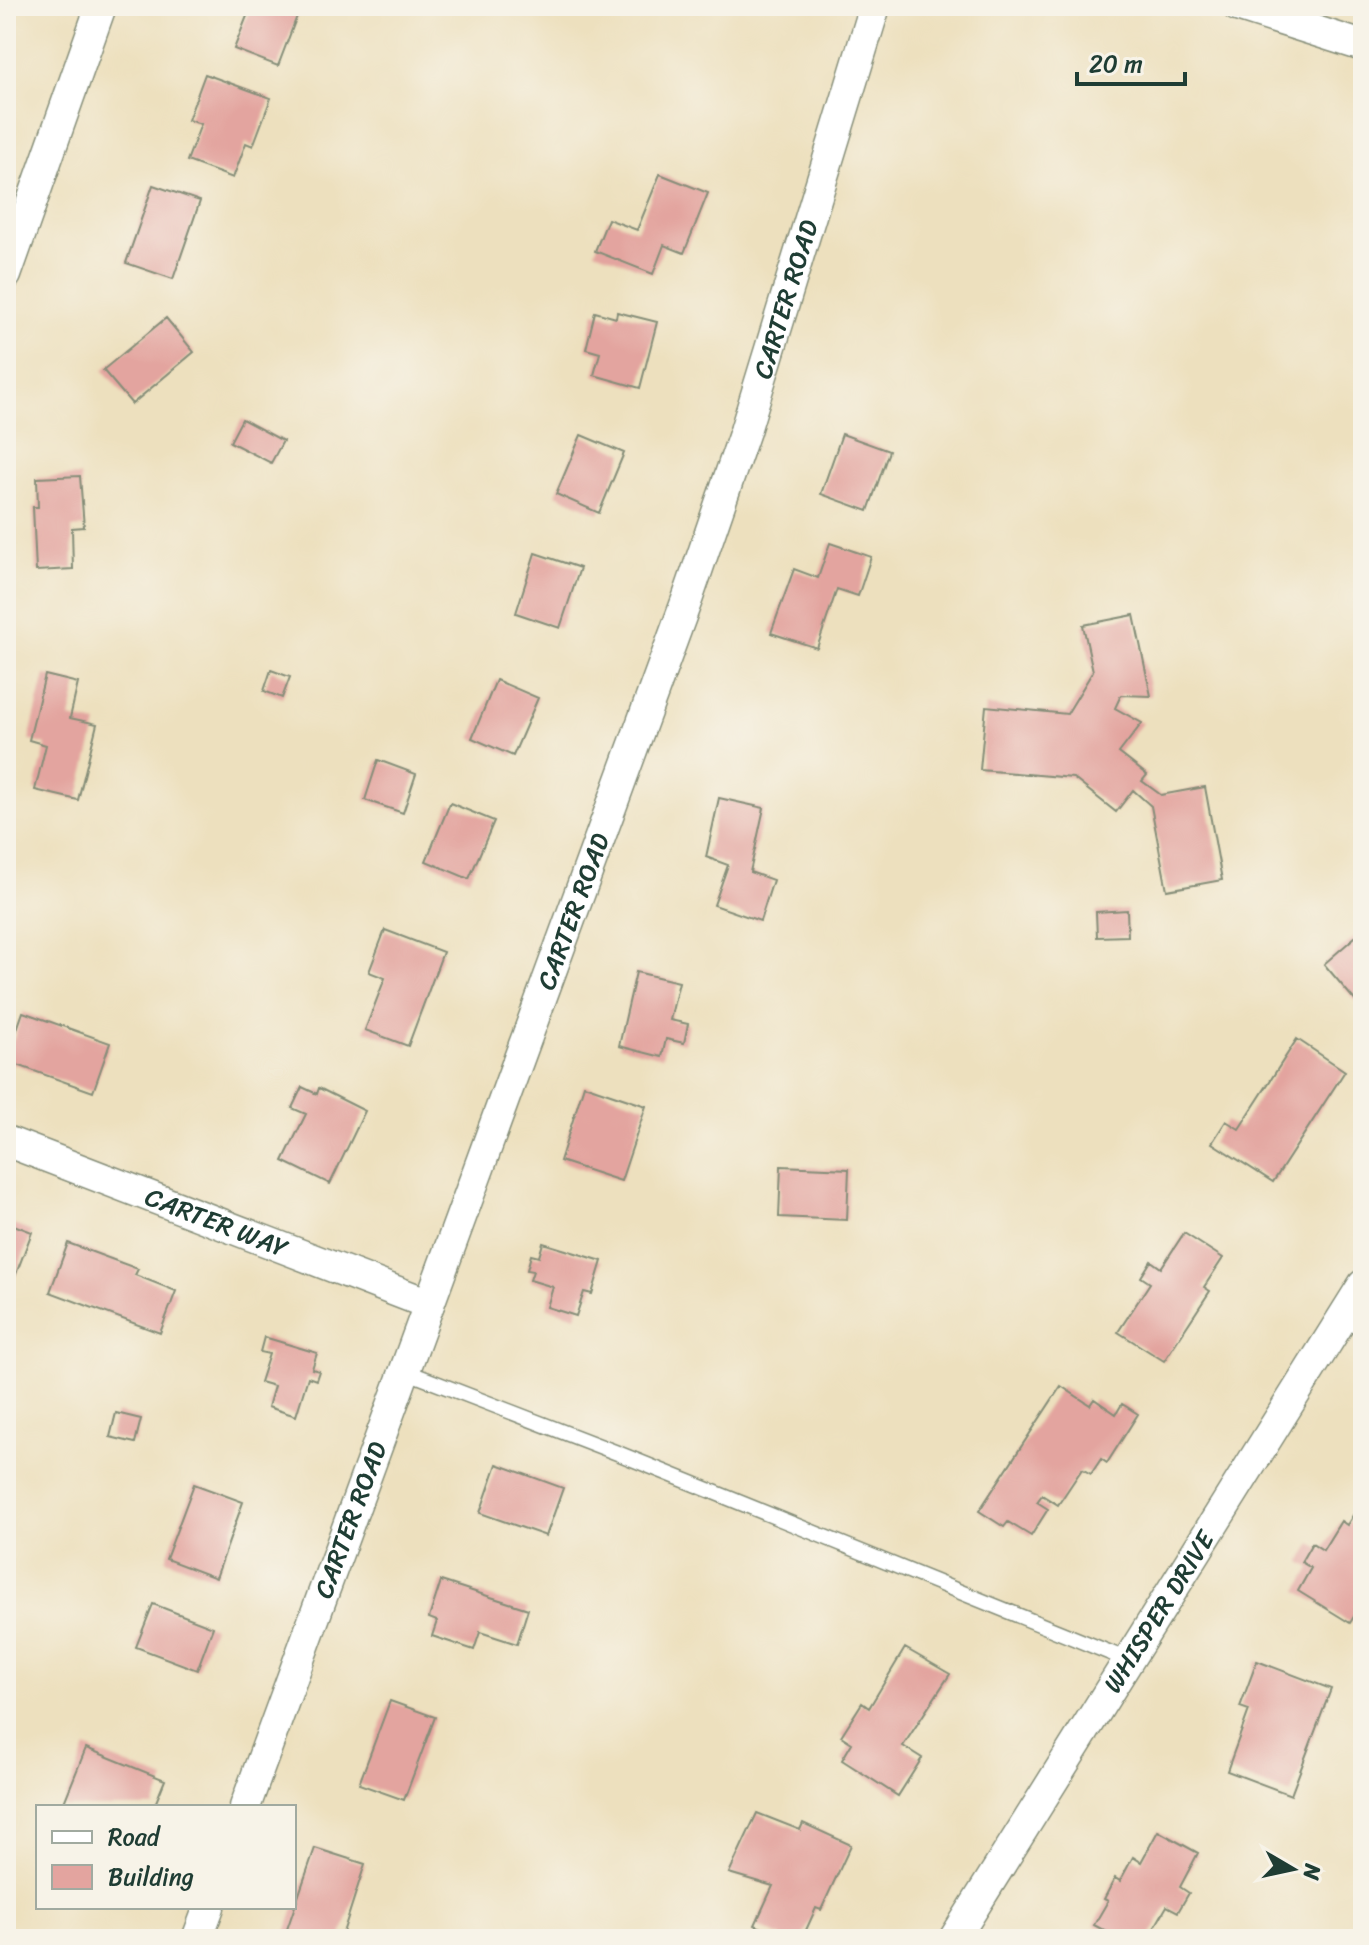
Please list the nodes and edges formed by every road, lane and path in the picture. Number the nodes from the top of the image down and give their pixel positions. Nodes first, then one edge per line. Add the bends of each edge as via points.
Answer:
1 (101, 6) edge
2 (875, 6) edge
3 (1237, 6) edge
4 (1363, 46) edge
5 (6, 275) edge
6 (6, 1141) edge
7 (1363, 1285) edge
8 (429, 1304) junction
9 (405, 1371) junction
10 (1128, 1660) junction
11 (246, 1805) edge
12 (208, 1909) edge
13 (197, 1939) edge
14 (954, 1939) edge

1 - 5 street
2 - 8 street, CARTER ROAD via 735,461
3 - 4 street
6 - 8 street, CARTER WAY
7 - 10 street, WHISPER DRIVE
8 - 9 street, CARTER ROAD
9 - 10 lane
9 - 11 street, CARTER ROAD
10 - 14 street, WHISPER DRIVE
12 - 13 street

